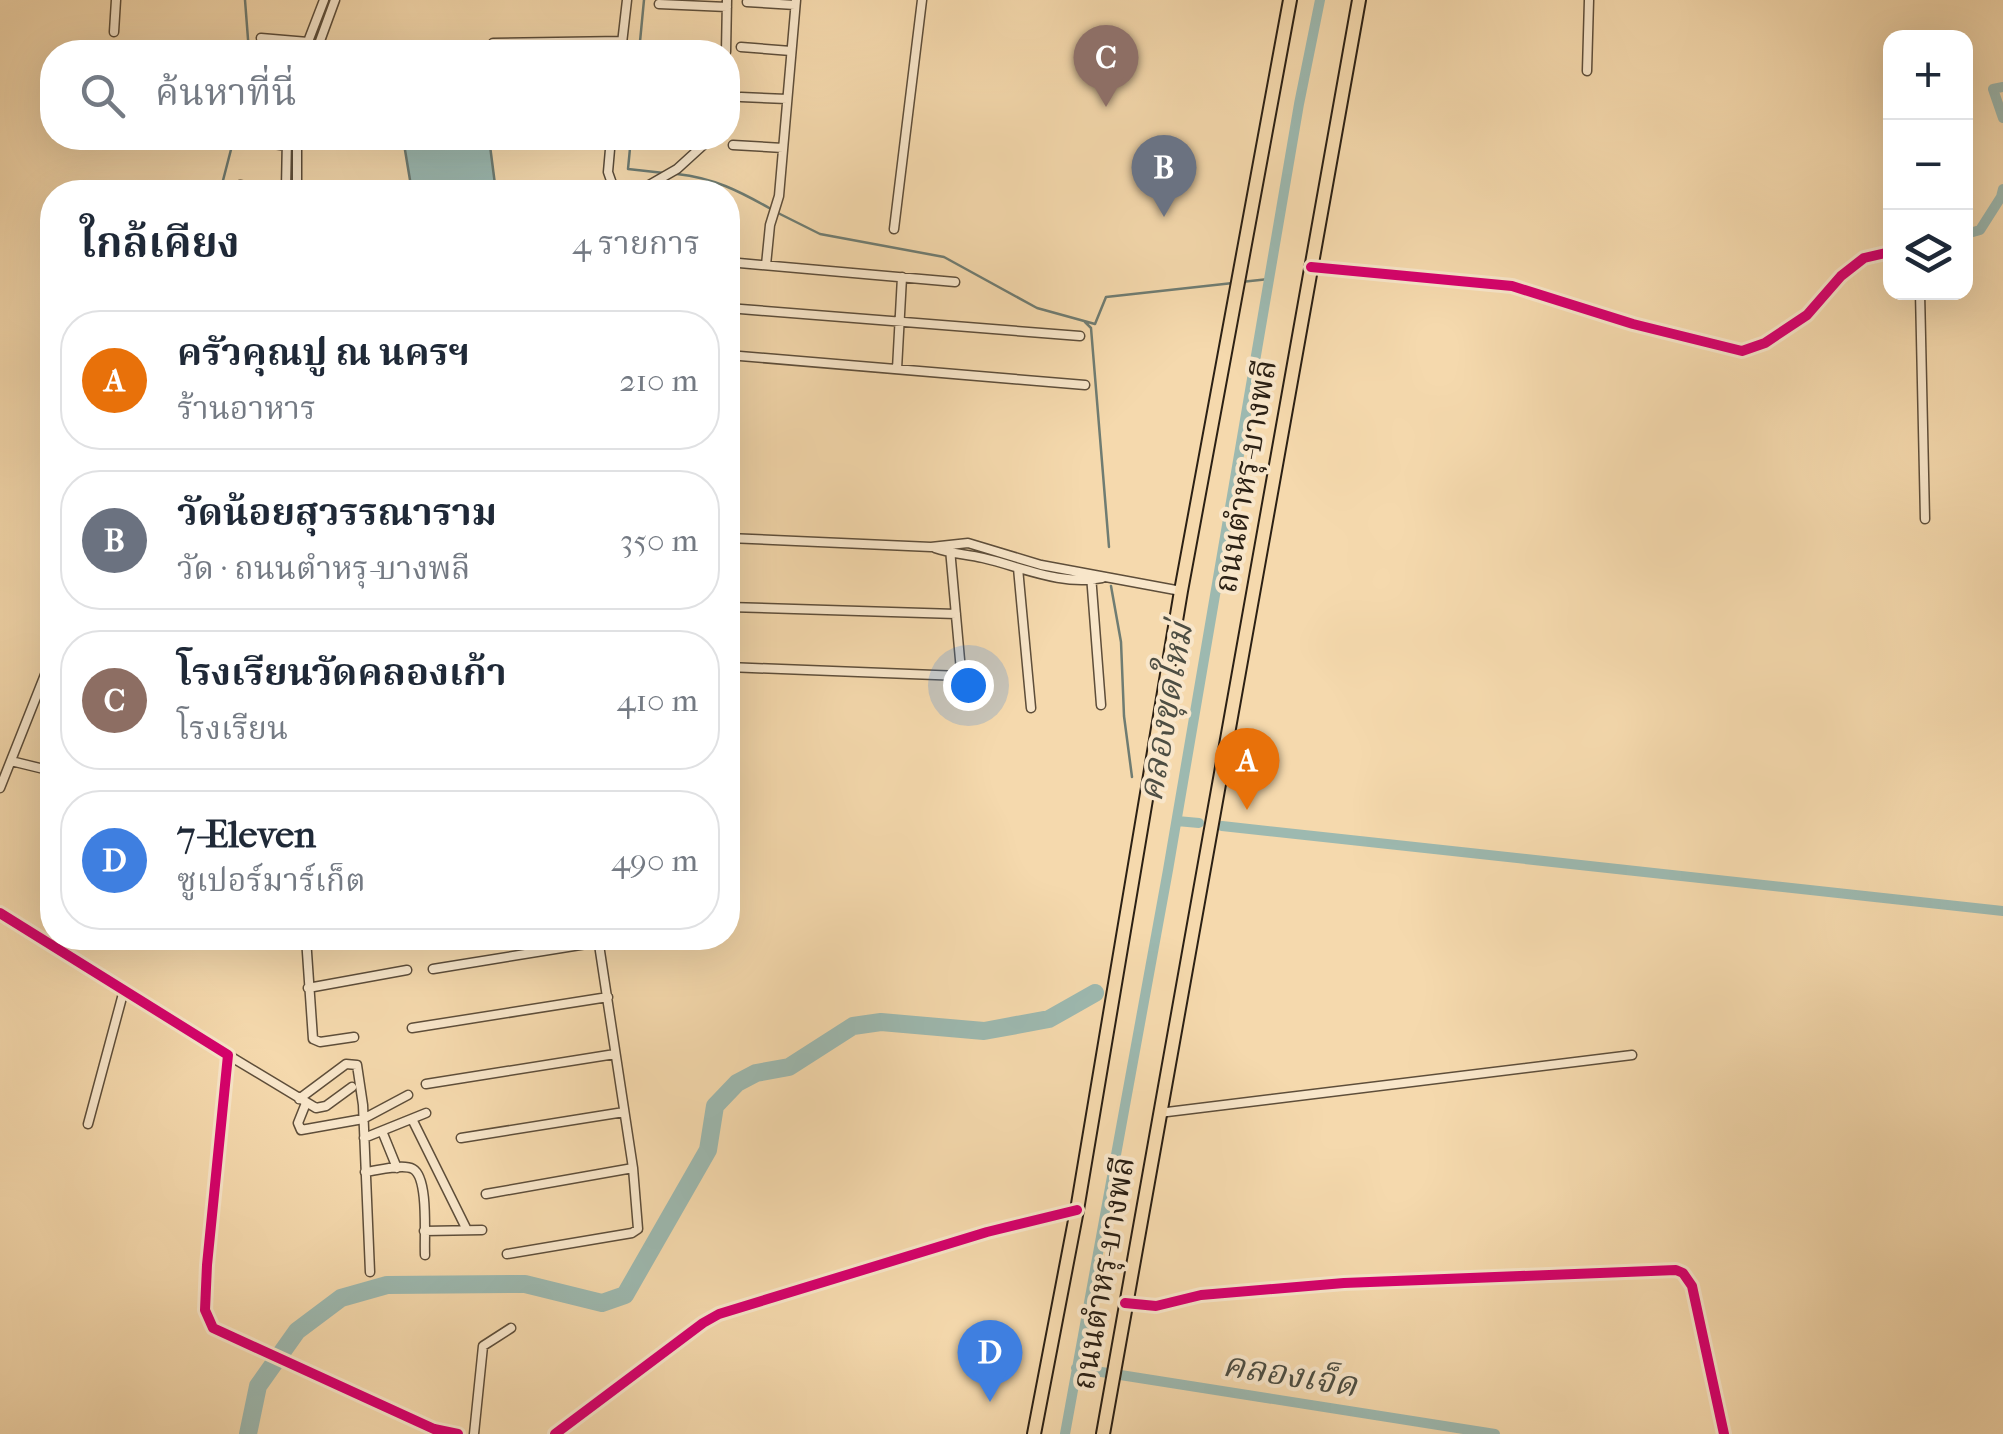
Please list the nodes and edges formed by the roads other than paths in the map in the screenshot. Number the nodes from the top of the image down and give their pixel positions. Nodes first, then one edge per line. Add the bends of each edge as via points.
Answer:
1 (116, 0) edge
2 (324, 0) edge
3 (336, 0) edge
4 (627, 0) edge
5 (922, 0) edge
6 (1290, 0) edge
7 (1359, 0) edge
8 (1589, 0) edge
9 (747, 2) edge
10 (795, 2) edge
11 (659, 4) dead end
12 (727, 4) edge
13 (114, 32) dead end
14 (261, 38) dead end
15 (284, 40) edge
16 (309, 40) edge
17 (321, 40) edge
18 (622, 40) edge
19 (726, 40) edge
20 (741, 47) dead end
21 (791, 50) junction
22 (1588, 71) dead end
23 (742, 97) dead end
24 (787, 99) junction
25 (740, 145) edge
26 (783, 148) junction
27 (286, 150) edge
28 (297, 150) edge
29 (609, 150) edge
30 (698, 150) edge
31 (284, 180) edge
32 (298, 180) edge
33 (610, 180) edge
34 (661, 180) edge
35 (894, 230) dead end
36 (1883, 254) edge
37 (740, 263) edge
38 (766, 265) junction
39 (1310, 267) junction
40 (902, 277) junction
41 (955, 282) dead end
42 (1920, 300) edge
43 (740, 309) edge
44 (899, 322) junction
45 (1080, 336) dead end
46 (740, 356) edge
47 (896, 369) junction
48 (1085, 385) dead end
49 (1926, 518) dead end
50 (740, 539) edge
51 (950, 548) junction
52 (1017, 557) junction
53 (1018, 569) junction
54 (1091, 576) junction
55 (1181, 592) junction
56 (740, 608) edge
57 (956, 614) junction
58 (740, 668) edge
59 (961, 676) junction
60 (40, 687) edge
61 (964, 704) dead end
62 (1101, 706) dead end
63 (1031, 708) dead end
64 (11, 761) junction
65 (40, 767) edge
66 (0, 788) edge
67 (0, 912) edge
68 (40, 937) edge
69 (60, 950) edge
70 (306, 950) edge
71 (542, 950) edge
72 (601, 950) edge
73 (433, 969) dead end
74 (407, 970) dead end
75 (308, 988) junction
76 (124, 990) junction
77 (608, 997) junction
78 (412, 1028) dead end
79 (354, 1037) dead end
80 (614, 1054) junction
81 (1632, 1055) dead end
82 (228, 1056) junction
83 (426, 1084) dead end
84 (352, 1087) dead end
85 (408, 1094) dead end
86 (303, 1101) junction
87 (426, 1112) dead end
88 (624, 1112) junction
89 (1159, 1113) junction
90 (364, 1119) junction
91 (412, 1119) junction
92 (88, 1124) dead end
93 (382, 1131) junction
94 (364, 1138) junction
95 (461, 1138) dead end
96 (397, 1168) junction
97 (633, 1168) junction
98 (364, 1172) junction
99 (448, 1192) junction
100 (423, 1194) junction
101 (486, 1194) dead end
102 (1077, 1210) junction
103 (467, 1230) junction
104 (482, 1230) dead end
105 (424, 1231) junction
106 (507, 1254) dead end
107 (424, 1256) dead end
108 (370, 1272) dead end
109 (1126, 1303) junction
110 (511, 1328) dead end
111 (458, 1434) edge
112 (474, 1434) edge
113 (556, 1434) edge
114 (1034, 1434) edge
115 (1103, 1434) edge
116 (1724, 1434) edge

1 - 13 street
2 - 16 street
3 - 17 street
4 - 18 street
5 - 35 street
6 - 55 main road, ถนนตำหรุ-บางพลี
7 - 39 main road, ถนนตำหรุ-บางพลี
8 - 22 street
9 - 10 street
10 - 21 street
11 - 12 street
12 - 19 street
14 - 15 street
20 - 21 street
21 - 24 street
23 - 24 street
24 - 26 street
25 - 26 street
26 - 38 street
27 - 31 street
28 - 32 street
29 - 33 street
30 - 34 street
36 - 39 street via 1850,267 1807,315 1742,351 1512,286
37 - 38 street
38 - 40 street
39 - 89 main road, ถนนตำหรุ-บางพลี
40 - 41 street
40 - 44 street
42 - 49 street
43 - 44 street
44 - 45 street
44 - 47 street
46 - 47 street
47 - 48 street
50 - 51 street
51 - 52 street via 984,546
51 - 53 street
51 - 57 street
52 - 53 street
52 - 54 street
53 - 54 street
53 - 63 street
54 - 55 street
54 - 62 street
55 - 102 main road, ถนนตำหรุ-บางพลี
56 - 57 street
57 - 59 street
58 - 59 street
59 - 61 street
60 - 64 street
64 - 65 street
64 - 66 street
67 - 68 street
69 - 76 street
70 - 75 street
71 - 73 street
72 - 77 street
74 - 75 street
75 - 79 street via 313,1039
76 - 82 street
76 - 92 street
77 - 78 street
77 - 80 street
80 - 83 street
80 - 88 street
81 - 89 street
82 - 86 street
82 - 111 street via 205,1310 213,1328
84 - 86 street via 321,1108
85 - 90 street
86 - 90 street via 300,1130
86 - 90 street via 354,1062
87 - 91 street
88 - 95 street
88 - 97 street
89 - 109 main road, ถนนตำหรุ-บางพลี
90 - 94 street
91 - 93 street
91 - 99 street
93 - 94 street
93 - 96 street
94 - 98 street
96 - 98 street
96 - 100 street via 416,1170
97 - 101 street
97 - 106 street via 640,1222 632,1233
98 - 108 street
99 - 100 street
99 - 103 street
100 - 105 street
102 - 113 street via 719,1314
102 - 114 main road, ถนนตำหรุ-บางพลี
103 - 104 street
103 - 105 street
105 - 107 street
109 - 115 main road, ถนนตำหรุ-บางพลี
109 - 116 street via 1156,1306 1201,1295 1344,1283 1676,1270 1692,1286
110 - 112 street via 484,1346

